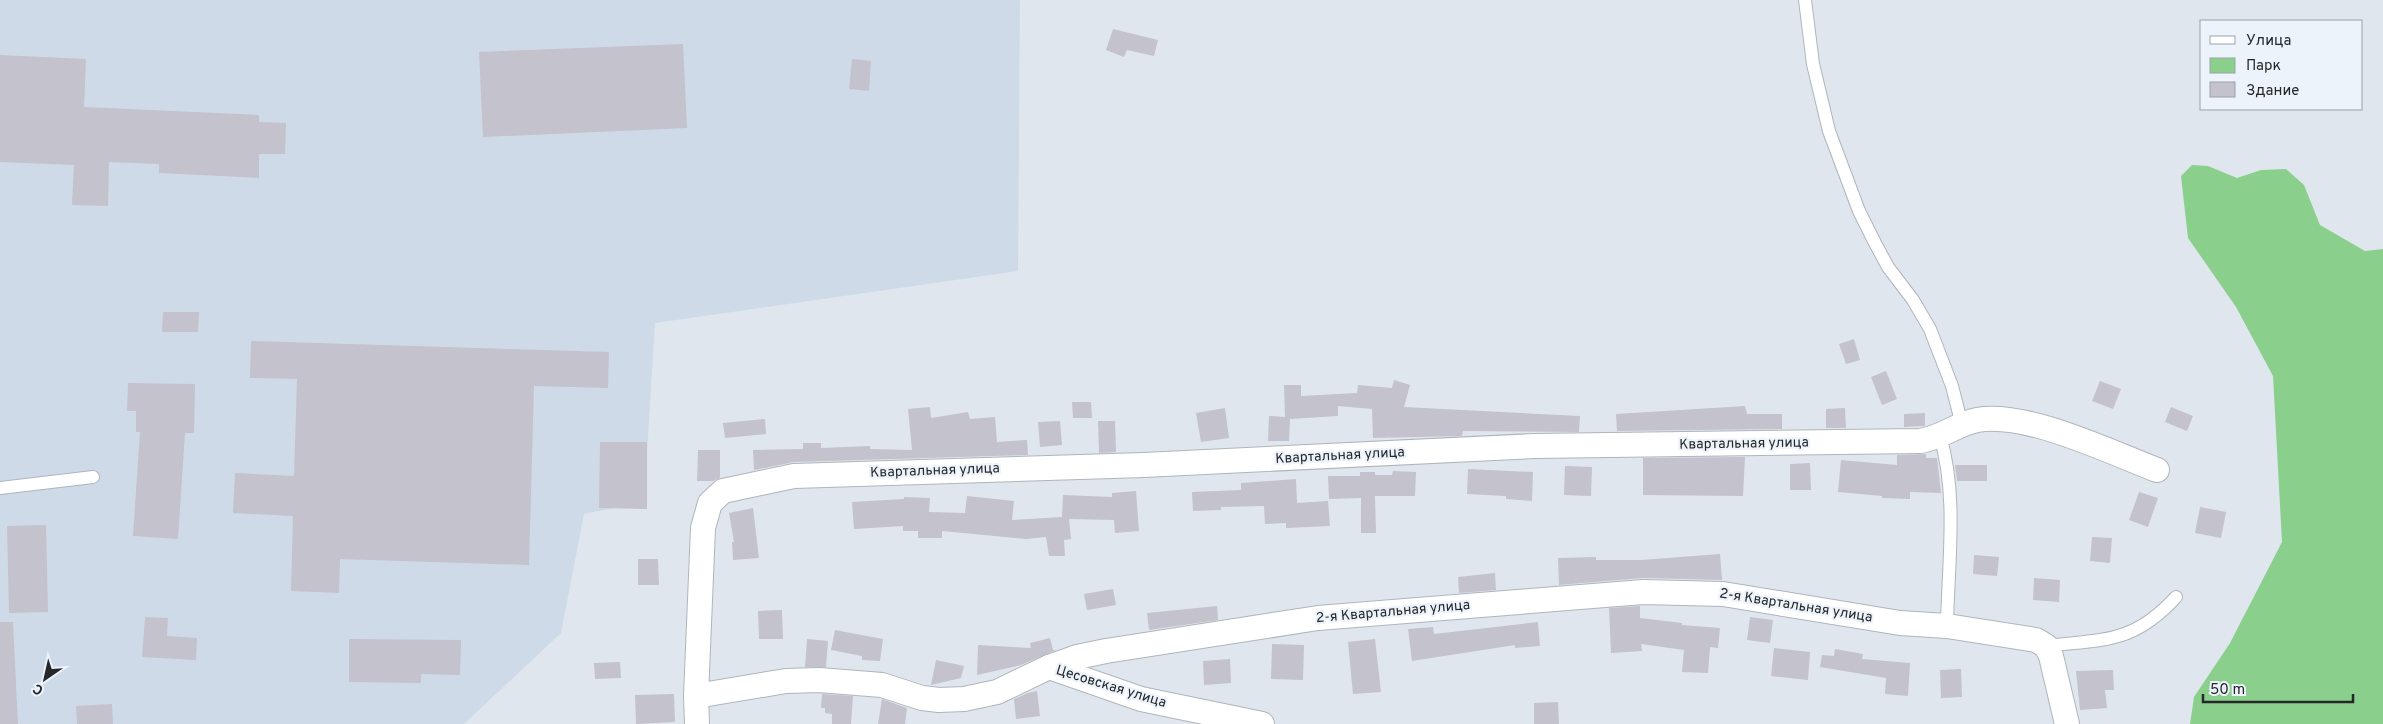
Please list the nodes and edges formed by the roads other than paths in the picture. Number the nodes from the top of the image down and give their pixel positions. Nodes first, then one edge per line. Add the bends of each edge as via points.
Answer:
1 (1805, 0) edge
2 (1962, 425) junction
3 (1940, 436) junction
4 (2157, 470) dead end
5 (93, 477) dead end
6 (0, 488) edge
7 (2176, 598) dead end
8 (1947, 626) junction
9 (2046, 646) junction
10 (1049, 667) junction
11 (696, 696) junction
12 (697, 724) edge
13 (1262, 724) edge
14 (2068, 724) edge

1 - 2 lane via 1813,64 1829,131 1875,243 1930,329 1952,386
2 - 3 street, Квартальная улица
2 - 4 street, Квартальная улица via 1996,419 2030,423
3 - 8 lane via 1945,451 1951,517
3 - 11 street, Квартальная улица via 1920,441 1534,446 1144,465 794,476 734,488 723,491 710,503 703,528
5 - 6 lane
7 - 9 lane via 2150,622 2124,635
8 - 9 street, 2-я Квартальная улица via 2026,638
8 - 10 street, 2-я Квартальная улица via 1900,623 1723,594 1643,592 1318,618 1098,652
9 - 14 street via 2056,671
10 - 11 street, 2-я Квартальная улица via 997,692 964,699 922,698 882,685 819,680 786,681
10 - 13 street, Цесовская улица via 1141,699
11 - 12 street

